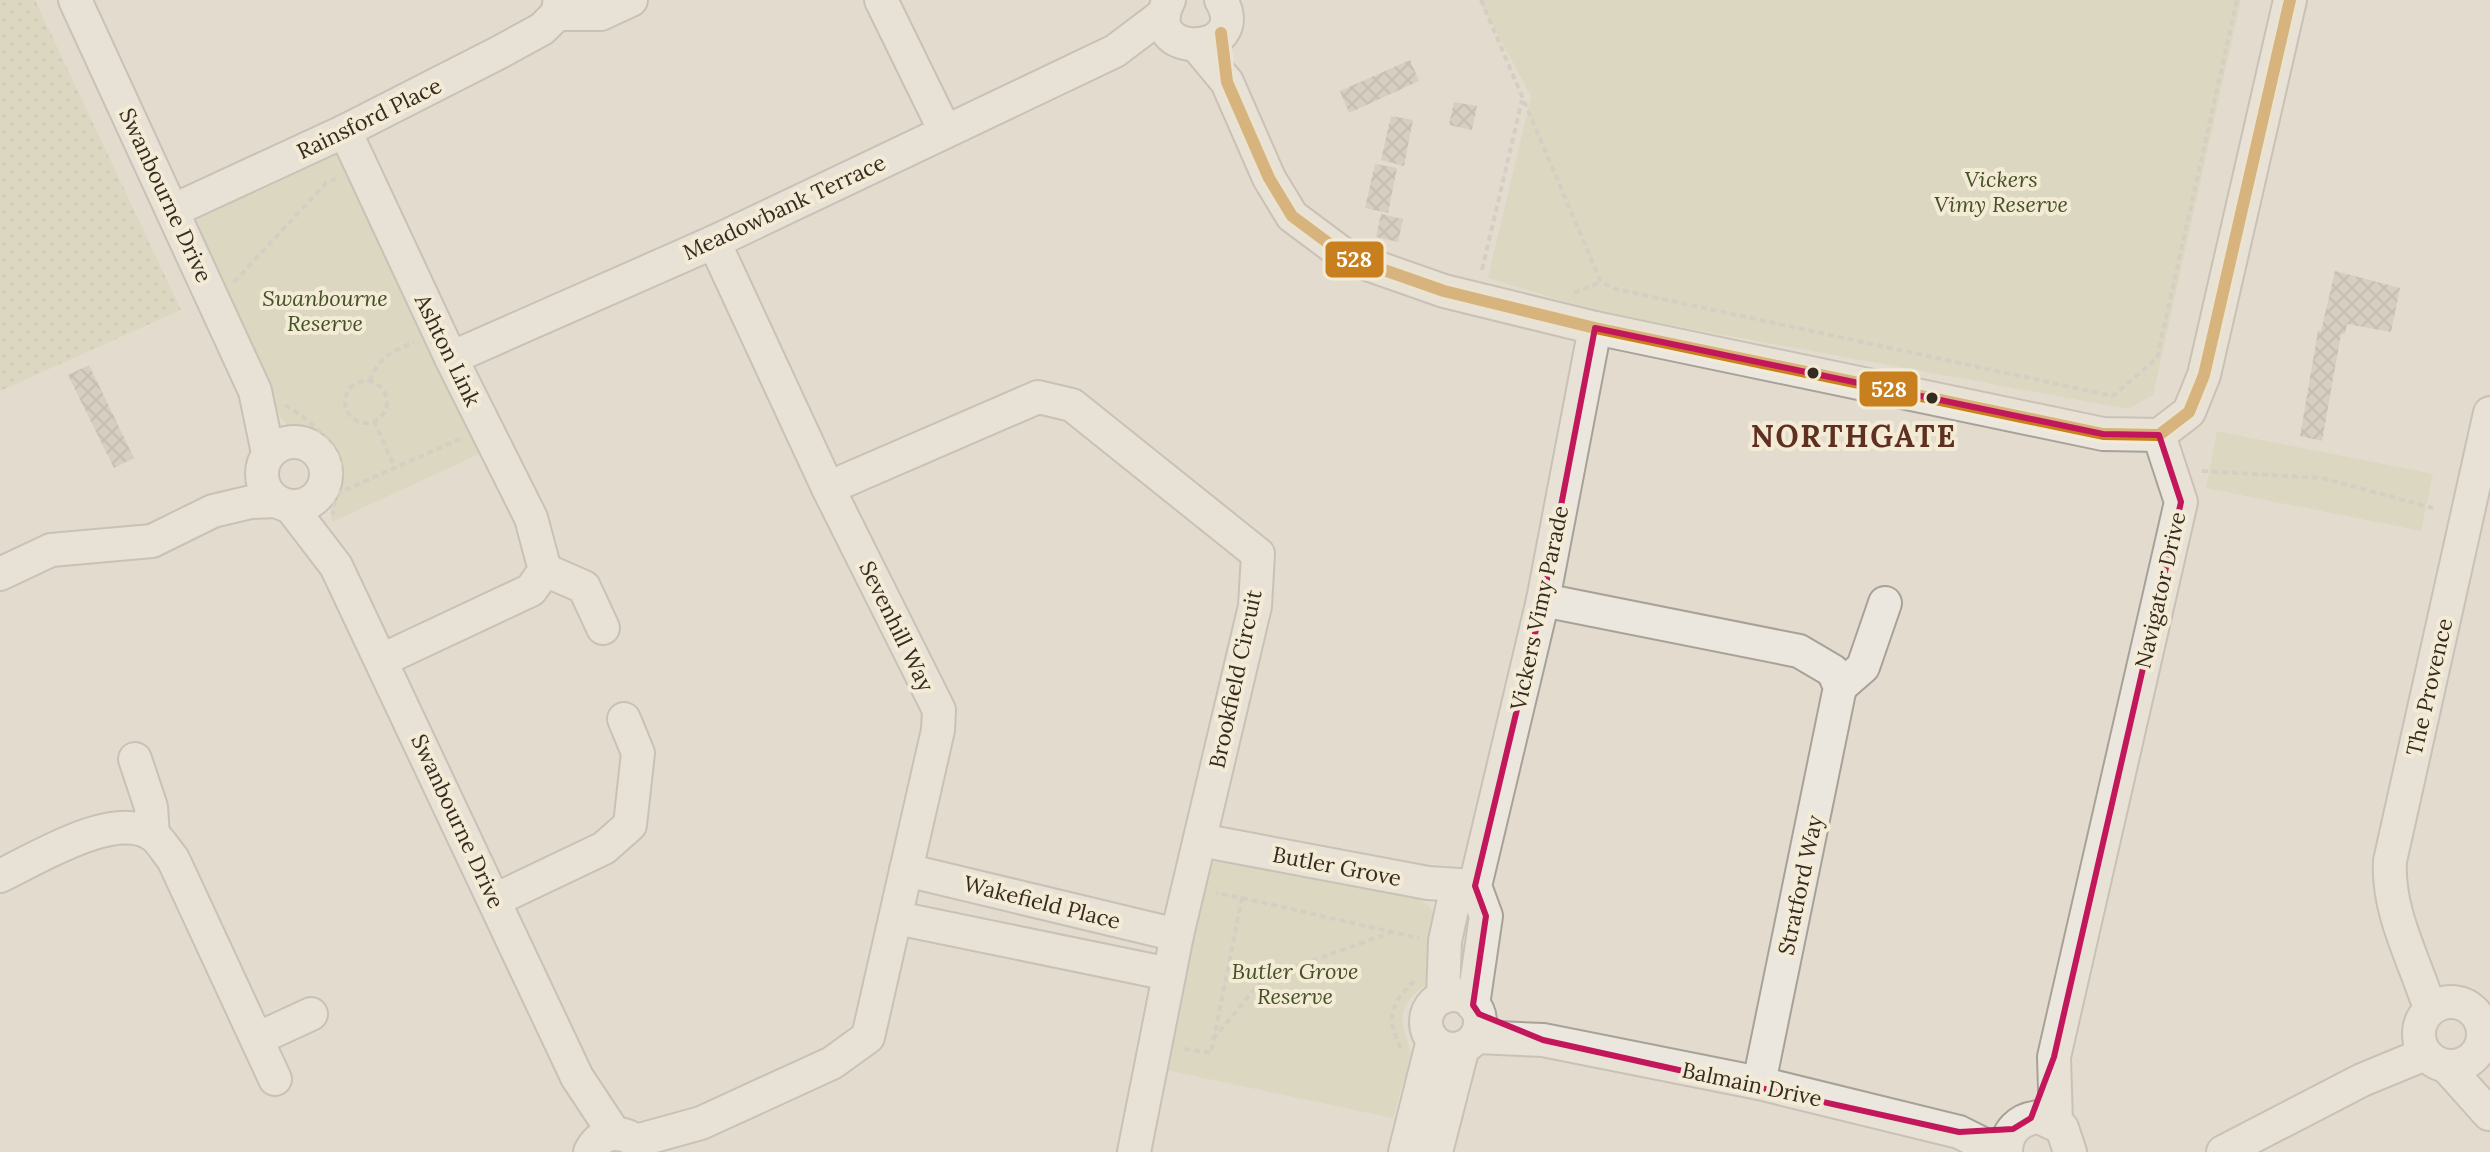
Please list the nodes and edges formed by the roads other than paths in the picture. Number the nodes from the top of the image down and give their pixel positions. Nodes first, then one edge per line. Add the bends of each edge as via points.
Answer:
1 (75, 0) edge
2 (631, 0) edge
3 (881, 0) edge
4 (2290, 0) edge
5 (559, 7) edge
6 (1202, 18) edge
7 (345, 131) junction
8 (945, 131) junction
9 (174, 210) junction
10 (714, 242) junction
11 (1595, 328) junction
12 (451, 358) junction
13 (2490, 413) edge
14 (2159, 435) junction
15 (273, 454) junction
16 (2484, 470) edge
17 (828, 488) junction
18 (305, 499) junction
19 (213, 511) junction
20 (2475, 549) edge
21 (545, 570) junction
22 (0, 574) edge
23 (1543, 600) junction
24 (1885, 603) dead end
25 (603, 628) dead end
26 (382, 660) junction
27 (1840, 687) junction
28 (624, 719) dead end
29 (135, 759) dead end
30 (153, 835) junction
31 (1200, 840) junction
32 (906, 870) junction
33 (0, 876) edge
34 (1475, 886) junction
35 (495, 900) junction
36 (897, 918) junction
37 (1177, 935) junction
38 (1169, 974) junction
39 (311, 1014) dead end
40 (1461, 1023) junction
41 (2458, 1029) edge
42 (257, 1039) junction
43 (275, 1079) dead end
44 (1759, 1083) junction
45 (2489, 1115) edge
46 (2042, 1139) edge
47 (623, 1145) edge
48 (1134, 1152) edge
49 (1405, 1152) edge
50 (1436, 1152) edge
51 (2223, 1152) edge

1 - 9 street, Swanbourne Drive
2 - 5 street, Rainsford Place via 601,14
3 - 8 street
4 - 14 street via 2204,375 2189,412
5 - 7 street, Rainsford Place via 542,29
6 - 8 street, Meadowbank Terrace via 1115,51
6 - 11 street via 1269,178 1292,216 1347,257 1444,291
7 - 9 street, Rainsford Place
7 - 12 street, Ashton Link
8 - 10 street, Meadowbank Terrace
9 - 15 street, Swanbourne Drive via 267,396
10 - 12 street, Meadowbank Terrace
10 - 17 street, Sevenhill Way
11 - 14 street via 2103,434
11 - 23 street, Vickers Vimy Parade
12 - 21 street, Ashton Link via 531,518
13 - 16 street, The Provence
14 - 46 street, Navigator Drive via 2181,502 2054,1057
15 - 18 street via 264,487
15 - 18 street via 311,445 319,453 326,474
15 - 19 street
16 - 20 street, The Provence
17 - 31 street, Brookfield Circuit via 1038,397 1072,405 1258,554 1255,606
17 - 32 street, Sevenhill Way via 939,710
18 - 19 street via 251,502
18 - 26 street, Swanbourne Drive
19 - 22 street via 152,541 51,550
20 - 41 street, The Provence via 2390,861 2389,885 2414,959
21 - 25 street via 584,587
21 - 26 street via 531,590
23 - 27 street via 1799,651 1833,671
23 - 34 street, Vickers Vimy Parade
24 - 27 street via 1863,667
26 - 35 street, Swanbourne Drive
27 - 44 street, Stratford Way
28 - 35 street via 638,753 630,825 604,848
29 - 30 street via 151,807
30 - 33 street via 130,827 102,830
30 - 42 street via 173,859
31 - 34 street, Butler Grove via 1428,883
31 - 37 street, Brookfield Circuit
32 - 36 street, Sevenhill Way
32 - 37 street, Wakefield Place
34 - 40 street, Vickers Vimy Parade via 1486,916
34 - 40 street, Vickers Vimy Parade via 1453,904 1445,941
35 - 47 street, Swanbourne Drive via 577,1077
36 - 38 street, Wakefield Place
36 - 47 street, Sevenhill Way via 868,1037 832,1063 701,1123
37 - 38 street, Brookfield Circuit
38 - 48 street, Brookfield Circuit
39 - 42 street
40 - 44 street, Balmain Drive
40 - 49 street, Vickers Vimy Parade
40 - 50 street, Vickers Vimy Parade
41 - 45 street, The Provence
41 - 51 street
42 - 43 street
44 - 46 street, Balmain Drive via 1959,1132

